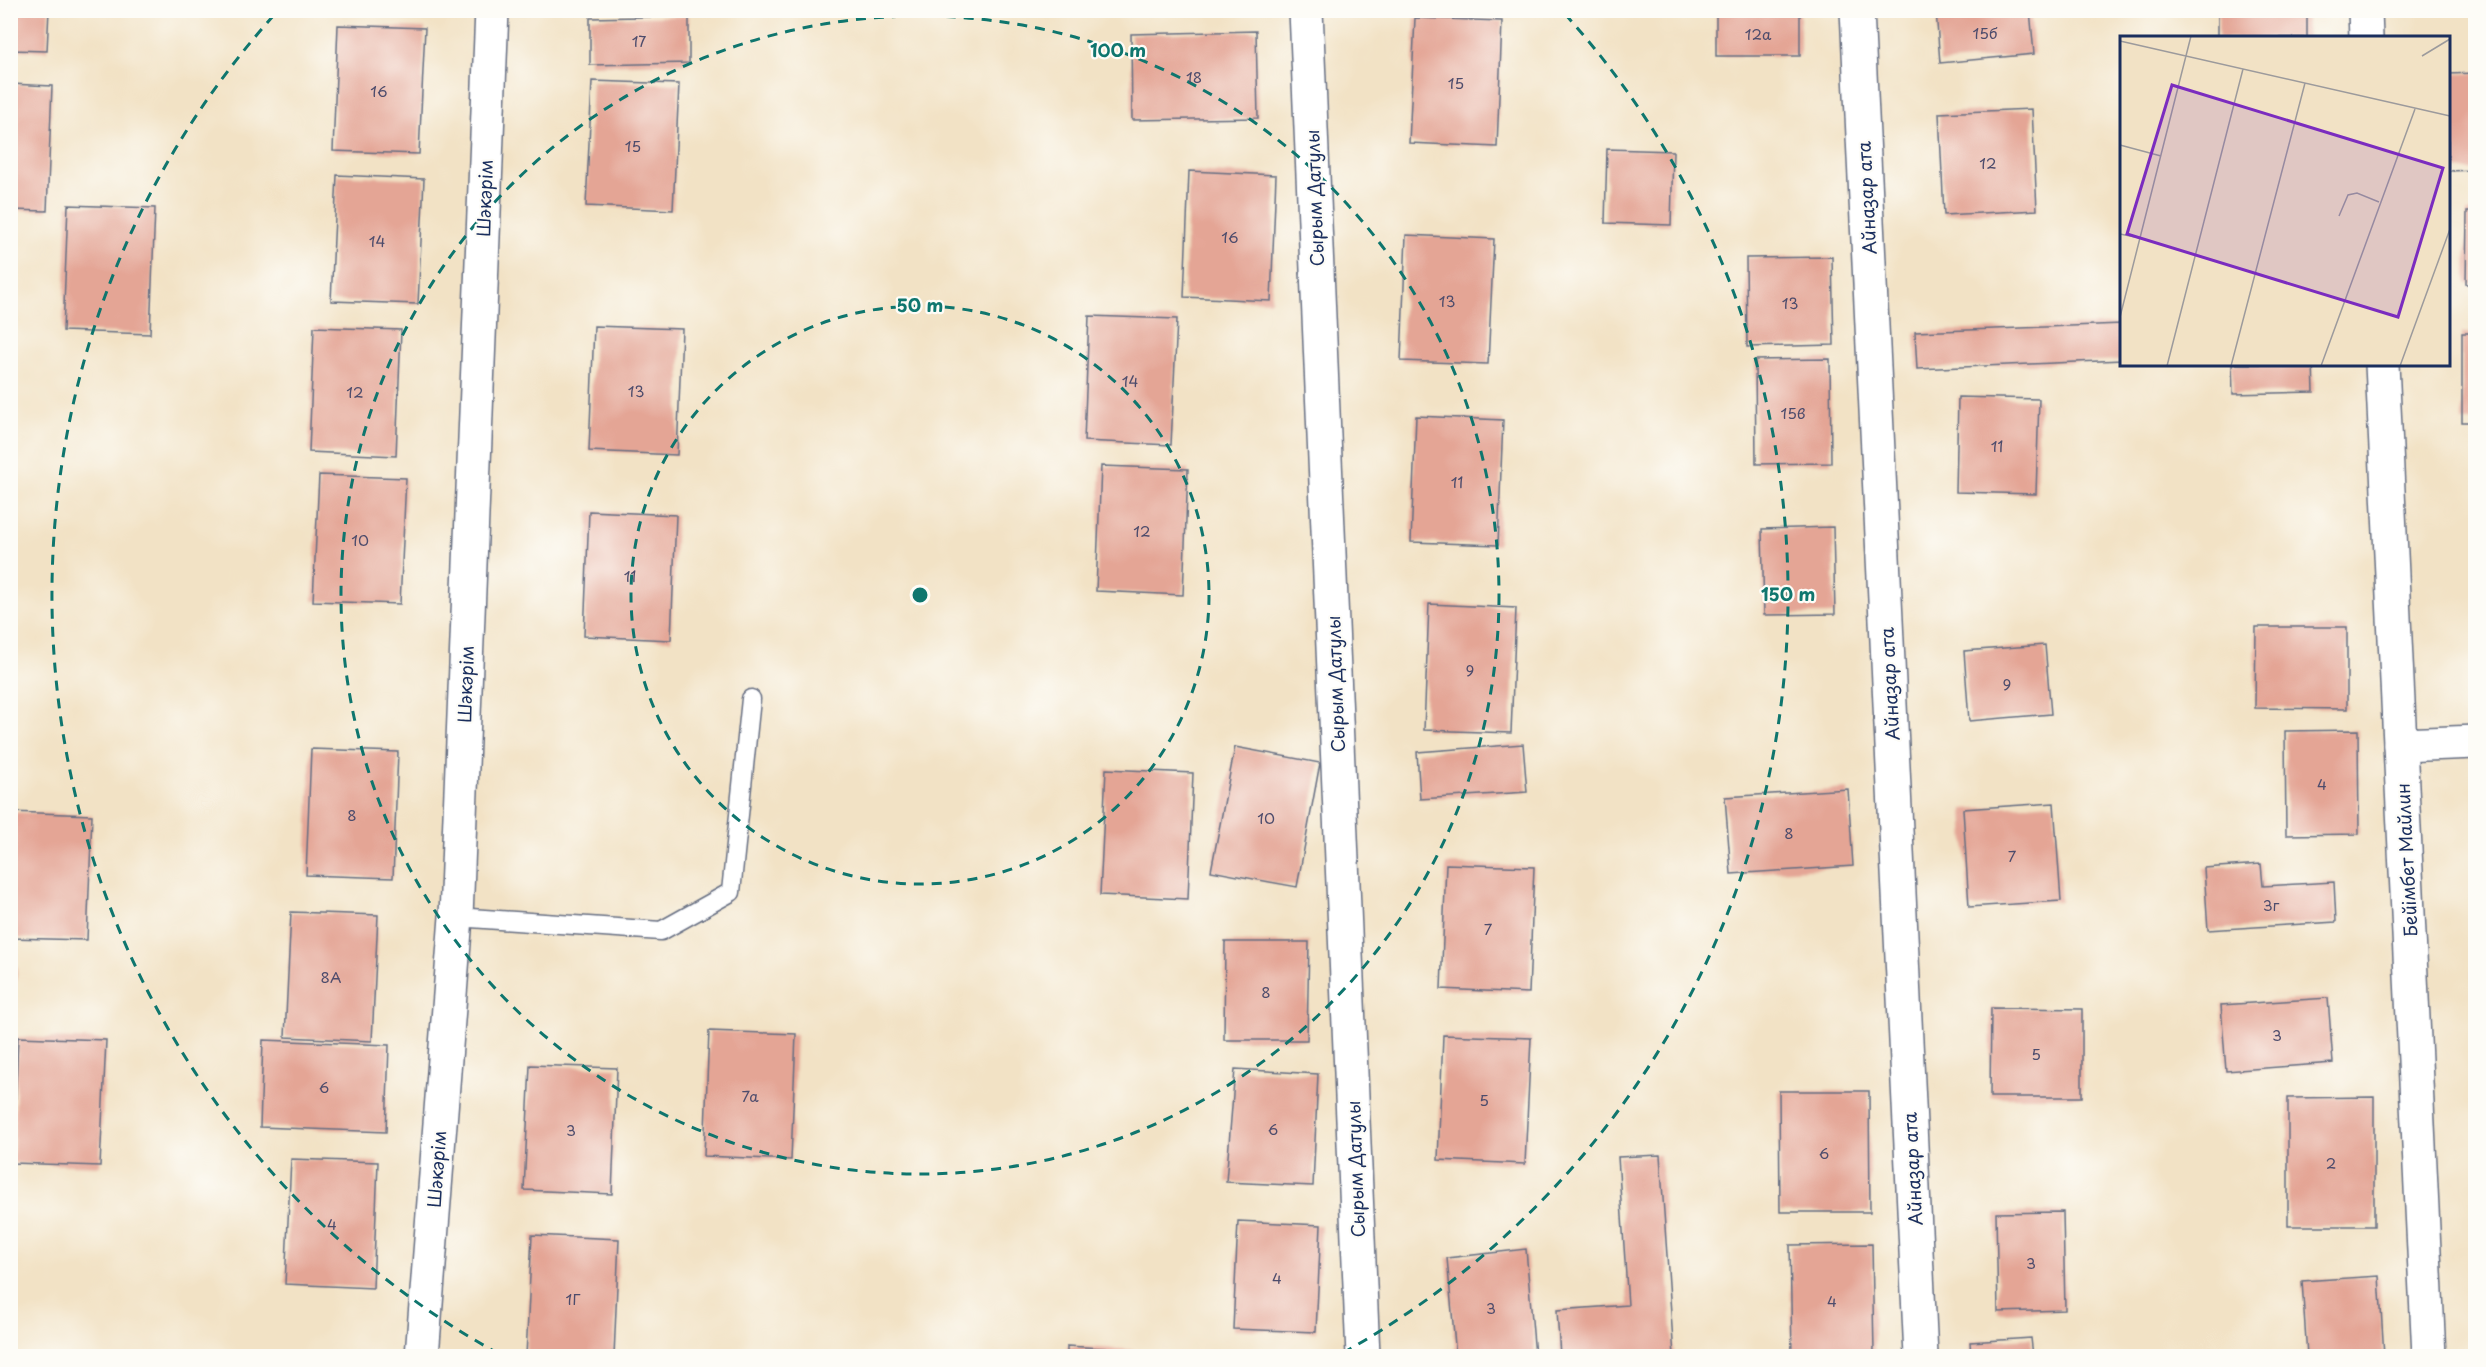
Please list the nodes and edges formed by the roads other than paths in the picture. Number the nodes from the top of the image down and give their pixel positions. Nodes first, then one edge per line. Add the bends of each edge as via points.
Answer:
1 (492, 10) edge
2 (1306, 10) edge
3 (1857, 10) edge
4 (2365, 10) edge
5 (2366, 36) edge
6 (2382, 366) edge
7 (751, 699) dead end
8 (2475, 742) edge
9 (2400, 745) junction
10 (456, 916) junction
11 (422, 1356) edge
12 (1363, 1356) edge
13 (1921, 1356) edge
14 (2429, 1356) edge

1 - 10 street, Шәкәрім
2 - 12 street, Сырым Датулы
3 - 13 street, Айназар ата
4 - 5 street
6 - 9 street, Бейімбет Майлин
7 - 10 lane via 731,892 661,931
8 - 9 street
9 - 14 street, Бейімбет Майлин
10 - 11 street, Шәкәрім

